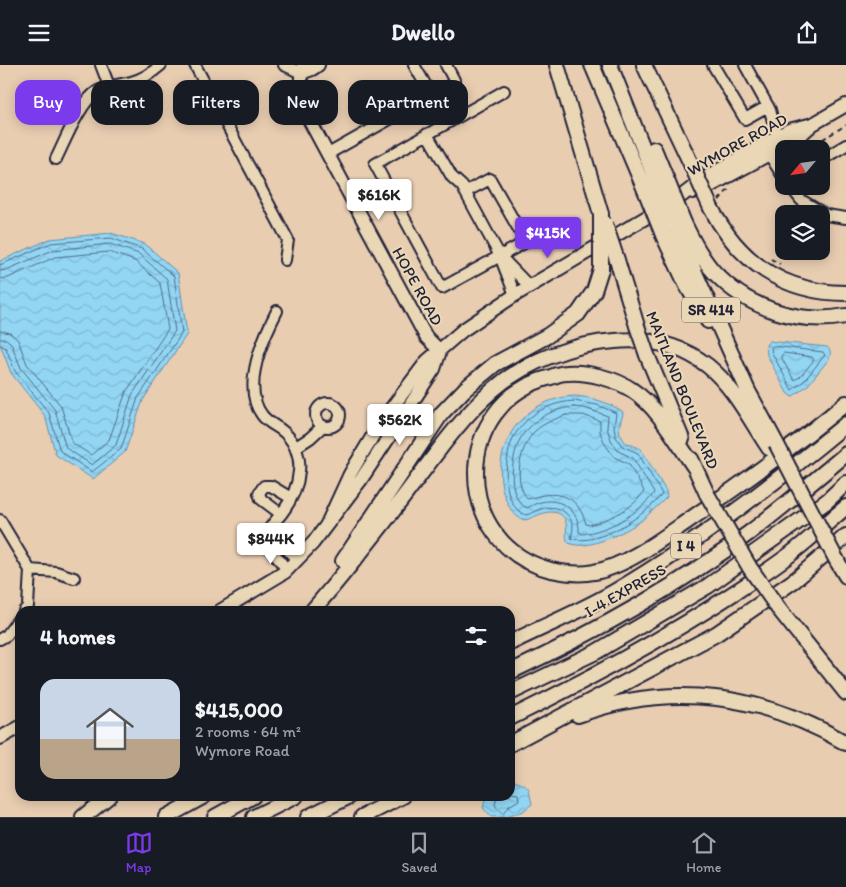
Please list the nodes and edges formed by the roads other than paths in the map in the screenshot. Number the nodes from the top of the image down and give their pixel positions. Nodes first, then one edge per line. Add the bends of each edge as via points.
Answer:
1 (101, 65) edge
2 (161, 65) edge
3 (195, 65) edge
4 (284, 65) edge
5 (318, 65) edge
6 (414, 65) edge
7 (446, 65) edge
8 (557, 65) edge
9 (592, 65) edge
10 (610, 65) edge
11 (618, 65) edge
12 (644, 65) edge
13 (713, 65) edge
14 (749, 66) edge
15 (300, 68) edge
16 (107, 80) edge
17 (136, 80) edge
18 (423, 80) edge
19 (454, 80) edge
20 (504, 91) dead end
21 (91, 97) edge
22 (846, 105) edge
23 (768, 106) junction
24 (813, 124) junction
25 (380, 125) edge
26 (427, 134) junction
27 (777, 137) junction
28 (846, 145) edge
29 (328, 154) junction
30 (769, 154) junction
31 (830, 155) edge
32 (56, 159) dead end
33 (775, 164) edge
34 (662, 181) junction
35 (465, 192) junction
36 (797, 195) edge
37 (679, 198) junction
38 (601, 214) junction
39 (846, 218) edge
40 (680, 225) junction
41 (500, 255) junction
42 (285, 260) dead end
43 (529, 286) junction
44 (846, 293) edge
45 (515, 295) junction
46 (277, 311) dead end
47 (846, 316) edge
48 (440, 351) junction
49 (748, 391) junction
50 (846, 403) edge
51 (846, 424) edge
52 (323, 426) dead end
53 (772, 446) junction
54 (296, 447) junction
55 (846, 454) edge
56 (694, 467) junction
57 (846, 483) edge
58 (291, 498) junction
59 (846, 507) edge
60 (281, 514) junction
61 (0, 520) edge
62 (267, 534) junction
63 (846, 535) edge
64 (298, 560) junction
65 (30, 570) junction
66 (288, 570) junction
67 (846, 576) edge
68 (74, 578) dead end
69 (28, 606) edge
70 (229, 606) edge
71 (309, 606) edge
72 (316, 606) edge
73 (15, 624) edge
74 (0, 639) edge
75 (515, 641) edge
76 (814, 654) junction
77 (515, 669) edge
78 (846, 685) edge
79 (515, 691) edge
80 (846, 693) edge
81 (515, 715) edge
82 (15, 730) edge
83 (526, 736) junction
84 (0, 738) edge
85 (515, 742) edge
86 (846, 743) edge
87 (103, 801) edge
88 (195, 801) edge
89 (244, 801) edge
90 (286, 801) edge
91 (340, 801) edge
92 (393, 801) edge
93 (83, 817) edge
94 (166, 817) edge
95 (215, 817) edge
96 (254, 817) edge
97 (308, 817) edge
98 (362, 817) edge

1 - 16 street
2 - 17 street
3 - 42 street via 288,240
4 - 15 street
5 - 15 main road via 312,69
6 - 18 street
7 - 19 street
8 - 38 highway, MAITLAND BOULEVARD
9 - 49 highway, bridge via 687,286
10 - 34 highway, SR 414
11 - 34 highway
12 - 44 highway, bridge via 690,164 717,204 725,232 732,242 762,268 784,280 813,291
13 - 23 street via 745,119
14 - 23 street
15 - 29 main road, HOPE ROAD via 303,106
20 - 26 street
21 - 32 street
22 - 24 main road, WYMORE ROAD
23 - 27 street
24 - 27 main road, WYMORE ROAD via 789,130
24 - 30 main road, WYMORE ROAD via 795,140
25 - 29 street
26 - 35 street via 452,177
26 - 41 street via 375,164 442,288
27 - 37 main road, WYMORE ROAD via 705,178
28 - 31 street
29 - 48 main road, HOPE ROAD via 426,337
30 - 33 street
30 - 37 main road, WYMORE ROAD
34 - 40 highway, SR 414, bridge
35 - 41 street
35 - 41 street via 490,179 526,242
36 - 39 street via 826,215
37 - 43 main road, WYMORE ROAD
38 - 56 highway, MAITLAND BOULEVARD, bridge via 647,355
38 - 71 highway, bridge via 601,269 594,291 578,315 495,364 441,414 374,517
40 - 47 highway via 714,272 757,305 796,317
40 - 49 highway, SR 414
41 - 43 street
41 - 45 street
43 - 45 main road, WYMORE ROAD
45 - 48 main road, WYMORE ROAD via 463,329
46 - 54 street via 254,369 254,399 263,417 284,432
48 - 64 main road, WYMORE ROAD via 434,369 360,481
49 - 53 highway, SR 414
50 - 56 highway via 753,476 656,543 627,561 595,572 566,574 538,567 512,551 492,530 480,503 475,474 479,445 491,419 510,397 534,381 567,373 601,375 632,389 656,413
51 - 75 highway, I 4 via 754,499 659,564 617,591
52 - 54 street
53 - 67 highway, SR 414, bridge
53 - 72 highway via 719,376 687,353 650,341 630,340 597,342 551,356 523,369 495,388 467,415
54 - 58 street via 300,469
55 - 77 highway, I-4 EXPRESS via 812,484 707,561 617,617
56 - 76 highway, MAITLAND BOULEVARD, bridge via 750,568
57 - 79 highway via 828,501 708,586 596,652
58 - 60 street
58 - 60 street via 271,486 264,486 259,493 261,499
59 - 81 highway via 789,555 708,610 634,654
60 - 62 street
61 - 65 street
62 - 64 street via 274,535
62 - 66 street via 267,544
63 - 83 highway via 795,581 716,634
64 - 66 main road, WYMORE ROAD
65 - 68 street via 56,572
65 - 69 street
66 - 70 main road, WYMORE ROAD
73 - 74 street
76 - 78 highway
76 - 80 highway, MAITLAND BOULEVARD
82 - 84 main road
83 - 85 highway
83 - 86 highway via 581,714 620,703 699,696 762,706 806,722
87 - 93 highway
88 - 94 highway
89 - 95 highway
90 - 96 highway
91 - 97 highway
92 - 98 highway

